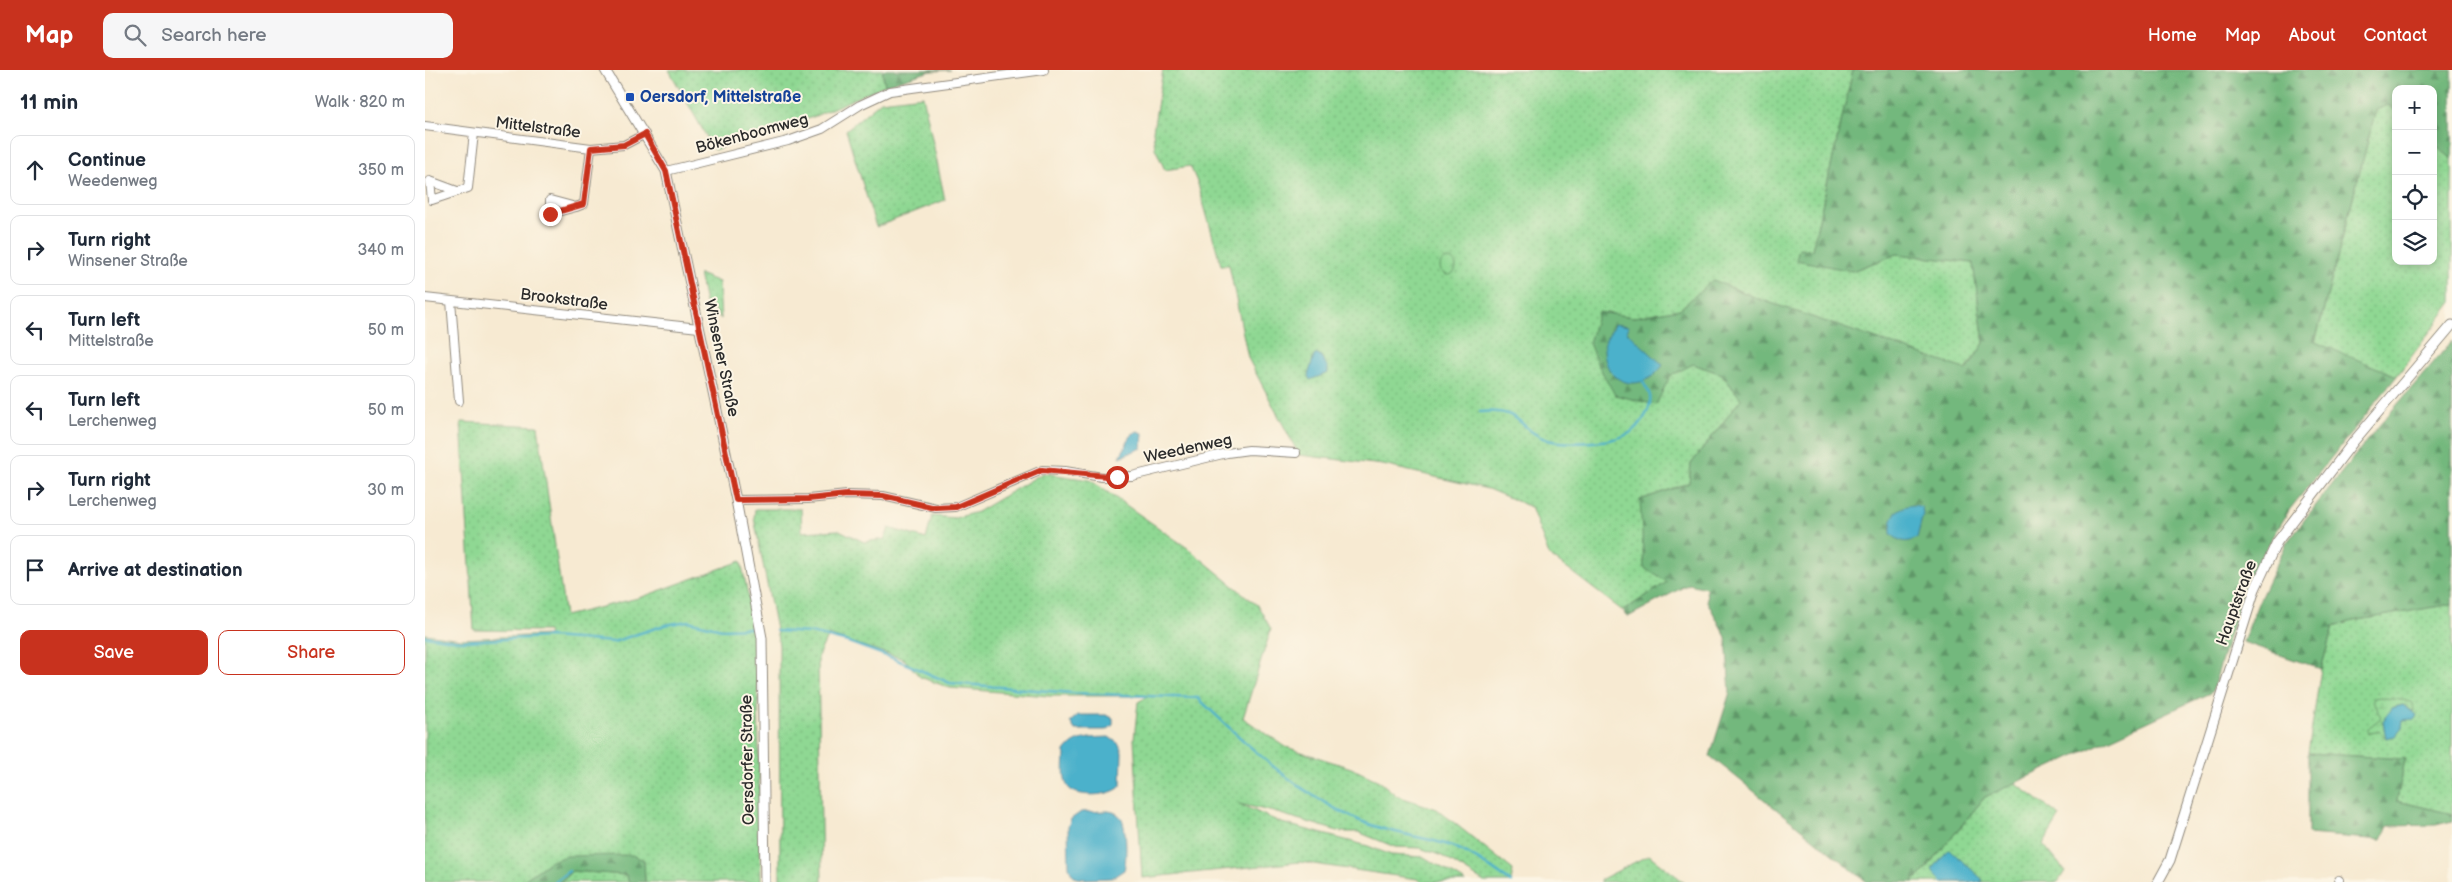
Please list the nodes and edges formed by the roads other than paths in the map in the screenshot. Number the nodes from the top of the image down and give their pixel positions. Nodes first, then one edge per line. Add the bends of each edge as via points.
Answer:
1 (605, 70) edge
2 (1044, 70) edge
3 (425, 126) edge
4 (474, 133) junction
5 (645, 134) junction
6 (591, 148) junction
7 (666, 171) junction
8 (457, 191) dead end
9 (576, 207) dead end
10 (425, 298) edge
11 (451, 301) junction
12 (2452, 325) edge
13 (699, 328) junction
14 (459, 401) dead end
15 (1296, 453) dead end
16 (736, 500) junction
17 (762, 638) joint
18 (765, 882) edge
19 (2158, 882) edge

1 - 5 street, Winsener Straße
2 - 7 street, Bökenboomweg via 889,91 823,129
3 - 4 street, Mittelstraße
4 - 6 street, Mittelstraße
4 - 8 street via 467,188
5 - 6 street, Mittelstraße via 624,145
5 - 7 street, Winsener Straße
6 - 9 street via 584,204
7 - 13 street, Winsener Straße
10 - 11 street, Brookstraße
11 - 13 street, Brookstraße
11 - 14 street
12 - 19 street, Hauptstraße via 2355,441 2277,542 2255,589 2170,860
13 - 16 street, Winsener Straße
15 - 16 street, Weedenweg via 1249,450 1227,453 1132,476 1042,470 956,507 936,508 883,496
16 - 17 street, Winsener Straße
17 - 18 street, Oersdorfer Straße

